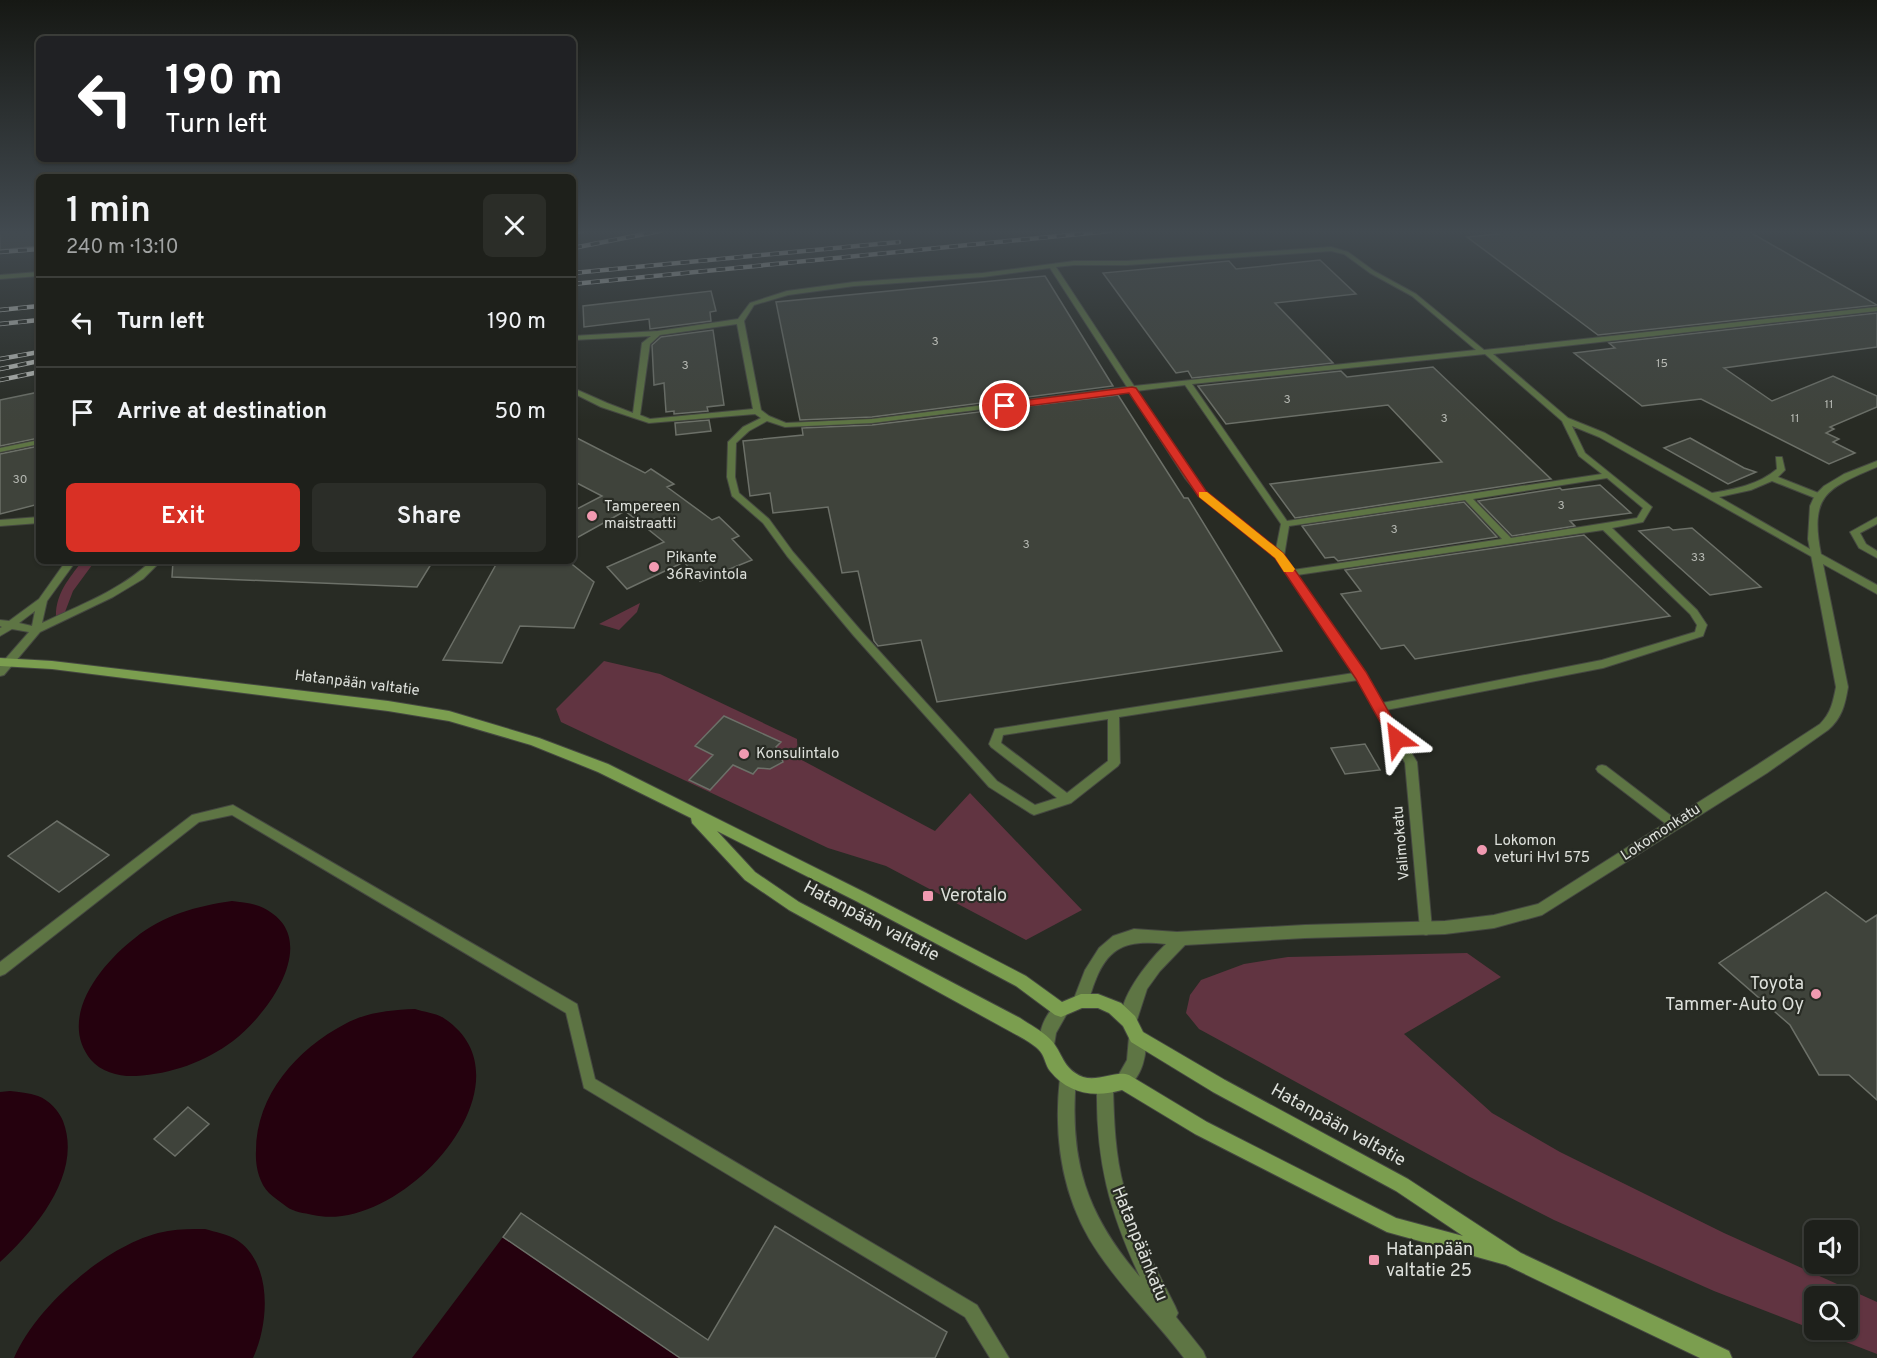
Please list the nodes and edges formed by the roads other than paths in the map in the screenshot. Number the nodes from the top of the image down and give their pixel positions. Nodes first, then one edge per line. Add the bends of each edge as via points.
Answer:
1 (783, 294) edge
2 (1071, 294) edge
3 (1413, 294) edge
4 (1877, 309) edge
5 (740, 321) junction
6 (658, 333) junction
7 (576, 338) edge
8 (1485, 352) junction
9 (1187, 382) junction
10 (1132, 390) junction
11 (576, 391) edge
12 (757, 411) junction
13 (636, 417) junction
14 (766, 418) junction
15 (1565, 420) junction
16 (36, 443) edge
17 (0, 450) edge
18 (1779, 459) dead end
19 (1877, 464) edge
20 (1607, 476) junction
21 (1773, 478) junction
22 (1709, 496) junction
23 (1818, 496) junction
24 (1467, 497) junction
25 (36, 520) edge
26 (1877, 520) edge
27 (0, 523) edge
28 (1285, 524) junction
29 (1605, 527) junction
30 (1509, 541) junction
31 (1877, 555) edge
32 (1279, 556) junction
33 (1816, 556) junction
34 (65, 564) edge
35 (153, 564) edge
36 (1291, 573) junction
37 (1877, 590) edge
38 (42, 601) junction
39 (4, 623) edge
40 (36, 630) junction
41 (0, 633) edge
42 (3, 666) edge
43 (1361, 676) junction
44 (1379, 707) junction
45 (1113, 714) junction
46 (1602, 769) dead end
47 (1067, 800) junction
48 (691, 813) junction
49 (1674, 824) junction
50 (1426, 929) junction
51 (1182, 939) junction
52 (0, 970) edge
53 (1081, 1001) junction
54 (1061, 1010) junction
55 (1129, 1021) junction
56 (1137, 1037) junction
57 (1047, 1046) junction
58 (1068, 1078) junction
59 (1123, 1081) junction
60 (1105, 1088) junction
61 (1514, 1260) junction
62 (1175, 1328) junction
63 (1000, 1358) edge
64 (1196, 1358) edge
65 (1722, 1358) edge

1 - 5 lane via 752,304
2 - 10 lane, Valimokatu
3 - 8 lane
4 - 8 lane
5 - 6 lane
5 - 12 lane
6 - 7 lane
6 - 13 lane via 646,343
8 - 9 lane
8 - 15 lane
9 - 10 lane
9 - 28 lane
10 - 14 lane via 872,421 785,425
10 - 32 lane, Valimokatu via 1202,493
11 - 13 lane
12 - 13 lane via 729,411 668,421
12 - 14 lane
14 - 47 lane via 732,442 731,477 735,494 766,521 850,625 993,784 1034,810
15 - 20 lane via 1582,453
15 - 22 lane via 1602,435
16 - 17 lane
18 - 21 lane via 1781,470
19 - 23 street via 1826,487
20 - 24 lane
20 - 29 lane via 1648,507 1640,520
21 - 22 lane
21 - 23 lane
22 - 33 lane
23 - 33 street, Lokomonkatu via 1812,520
24 - 28 lane
24 - 30 lane
25 - 27 lane
26 - 31 lane via 1855,532 1862,546
28 - 32 lane
29 - 30 lane
29 - 44 lane via 1694,612 1702,625 1699,634 1603,664
30 - 36 lane
32 - 36 lane, Valimokatu
33 - 37 street
33 - 49 street, Lokomonkatu via 1842,687 1833,719 1762,770
34 - 38 lane
35 - 40 lane via 110,595
36 - 43 lane, Valimokatu
38 - 39 lane
38 - 40 lane
39 - 40 lane
39 - 41 lane
40 - 42 lane
42 - 48 main road, Hatanpään valtatie via 178,680 449,716 535,741 603,768
43 - 44 lane, Valimokatu
43 - 45 lane
44 - 50 lane, Valimokatu via 1411,762
45 - 47 lane via 1114,763
45 - 47 lane via 999,732 995,744
46 - 49 lane
48 - 54 main road, Hatanpään valtatie via 1021,981
48 - 57 main road, Hatanpään valtatie via 750,876 794,906 950,987
49 - 50 street, Lokomonkatu via 1542,909 1494,924
50 - 51 street, Lokomonkatu via 1274,932
51 - 53 street, Lokomonkatu via 1120,939 1093,967
51 - 55 street via 1147,972 1138,986
52 - 63 lane via 196,818 233,810 572,1009 589,1083 971,1311
53 - 54 main road
53 - 55 main road via 1098,1001 1115,1008
54 - 57 street via 1048,1031
55 - 56 main road
56 - 59 street via 1134,1069
56 - 61 main road, Hatanpään valtatie via 1402,1185
57 - 58 main road, Hatanpään valtatie via 1054,1064
58 - 60 main road via 1086,1087
58 - 62 street, Hatanpäänkatu via 1065,1129 1075,1186 1097,1233
59 - 60 main road
59 - 61 main road, Hatanpään valtatie via 1201,1128 1393,1226
60 - 62 street, Hatanpäänkatu via 1105,1131 1111,1173 1139,1253
61 - 65 main road, Hatanpään valtatie
62 - 64 street, Hatanpäänkatu

